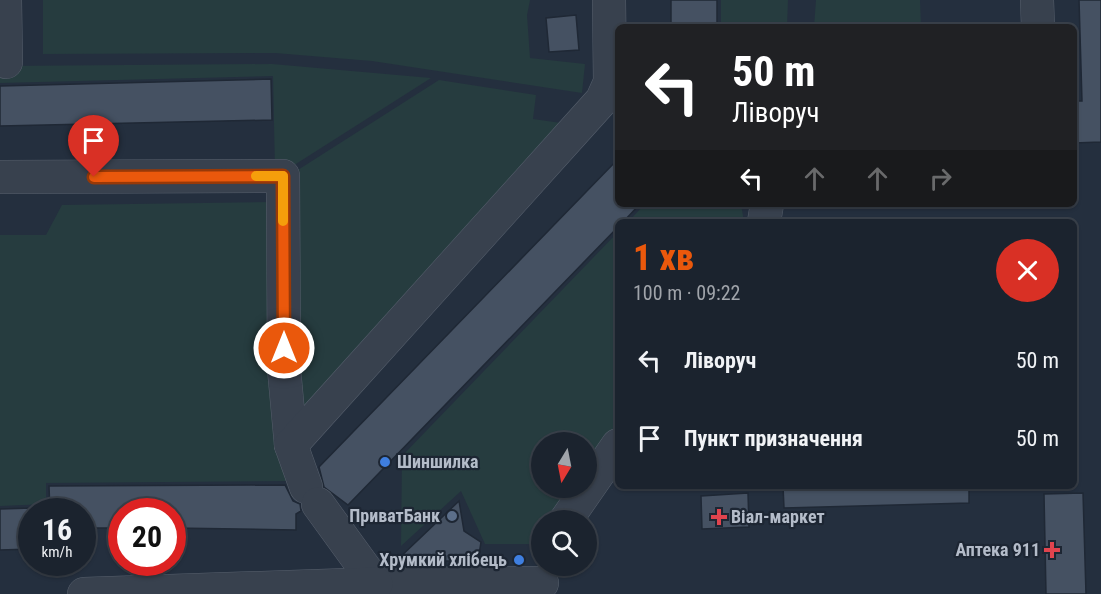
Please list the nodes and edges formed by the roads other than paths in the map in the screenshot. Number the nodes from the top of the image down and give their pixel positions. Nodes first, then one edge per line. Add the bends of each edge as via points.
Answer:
1 (4, 0) edge
2 (609, 0) edge
3 (1037, 0) edge
4 (1038, 24) edge
5 (6, 62) dead end
6 (0, 177) edge
7 (291, 445) junction
8 (615, 449) edge
9 (573, 510) edge
10 (542, 578) edge
11 (376, 584) junction
12 (84, 594) edge

1 - 5 lane
2 - 7 lane via 610,82 602,100
3 - 4 lane
6 - 7 lane via 283,176 284,369
7 - 11 lane via 312,495
8 - 9 lane
10 - 11 lane
11 - 12 lane

